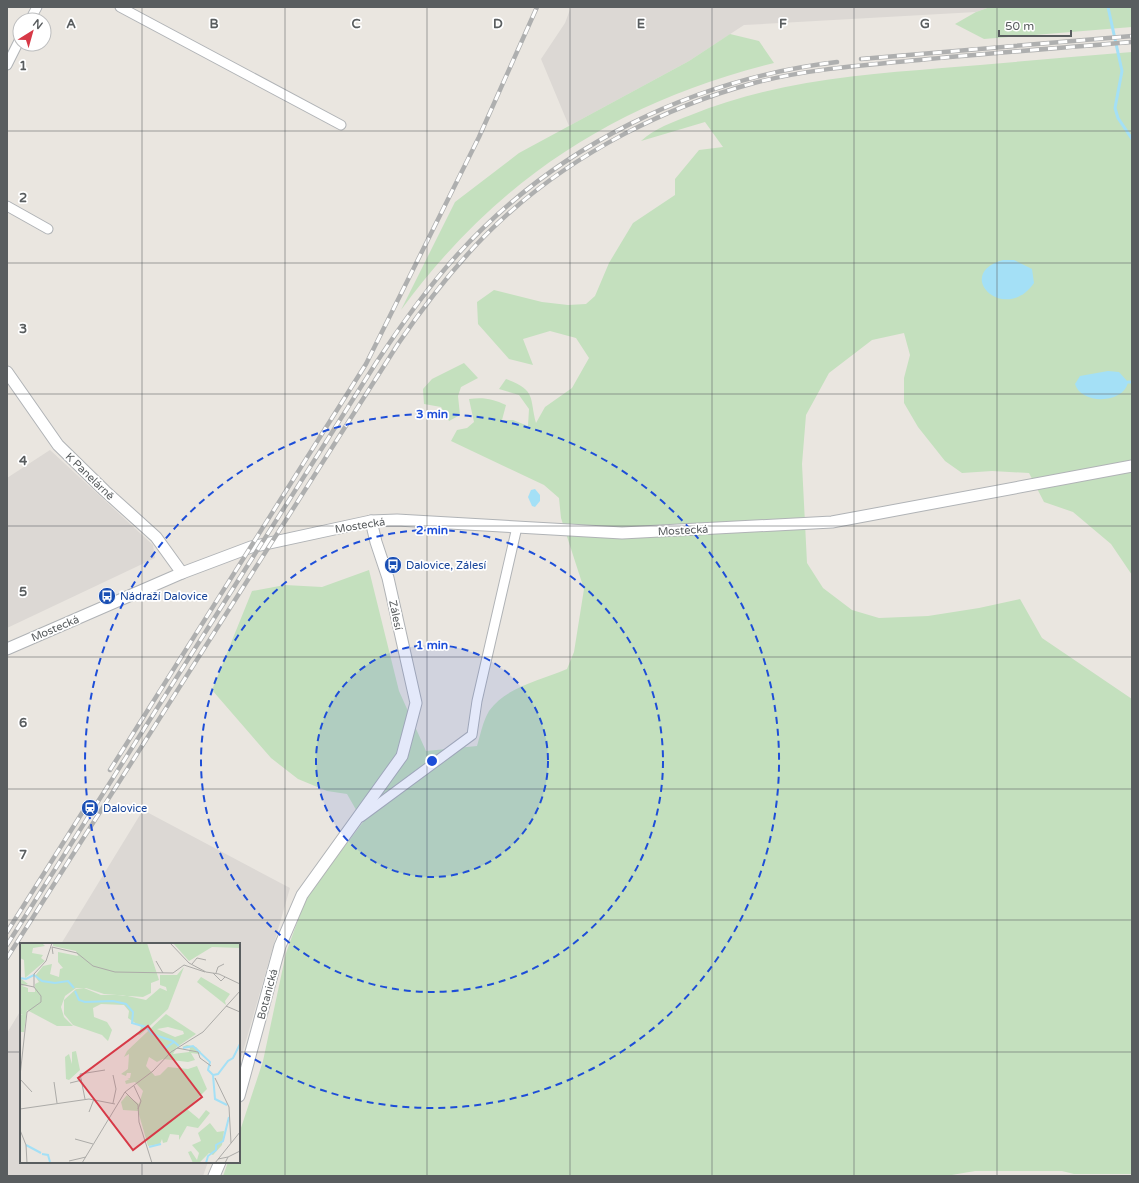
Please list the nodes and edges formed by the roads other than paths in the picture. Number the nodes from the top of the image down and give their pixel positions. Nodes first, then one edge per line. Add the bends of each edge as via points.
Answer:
1 (120, 7) edge
2 (10, 52) edge
3 (7, 65) edge
4 (341, 125) dead end
5 (7, 206) edge
6 (48, 229) dead end
7 (7, 372) edge
8 (1132, 466) edge
9 (371, 521) junction
10 (517, 527) junction
11 (182, 573) junction
12 (7, 649) edge
13 (402, 756) joint
14 (355, 821) junction
15 (240, 1092) edge
16 (220, 1163) edge
17 (214, 1176) edge

1 - 4 street
2 - 3 street
5 - 6 street
7 - 11 street, K Panelárně via 58,445 105,492 156,537
8 - 10 street, Mostecká via 832,522 622,533
9 - 10 street, Mostecká via 397,520
9 - 11 street, Mostecká via 261,544
9 - 13 street, Zálesí via 388,578 416,703
10 - 14 street via 477,701 472,735
11 - 12 street, Mostecká
13 - 14 street, Botanická
14 - 15 street, Botanická via 302,895 280,946
16 - 17 street

